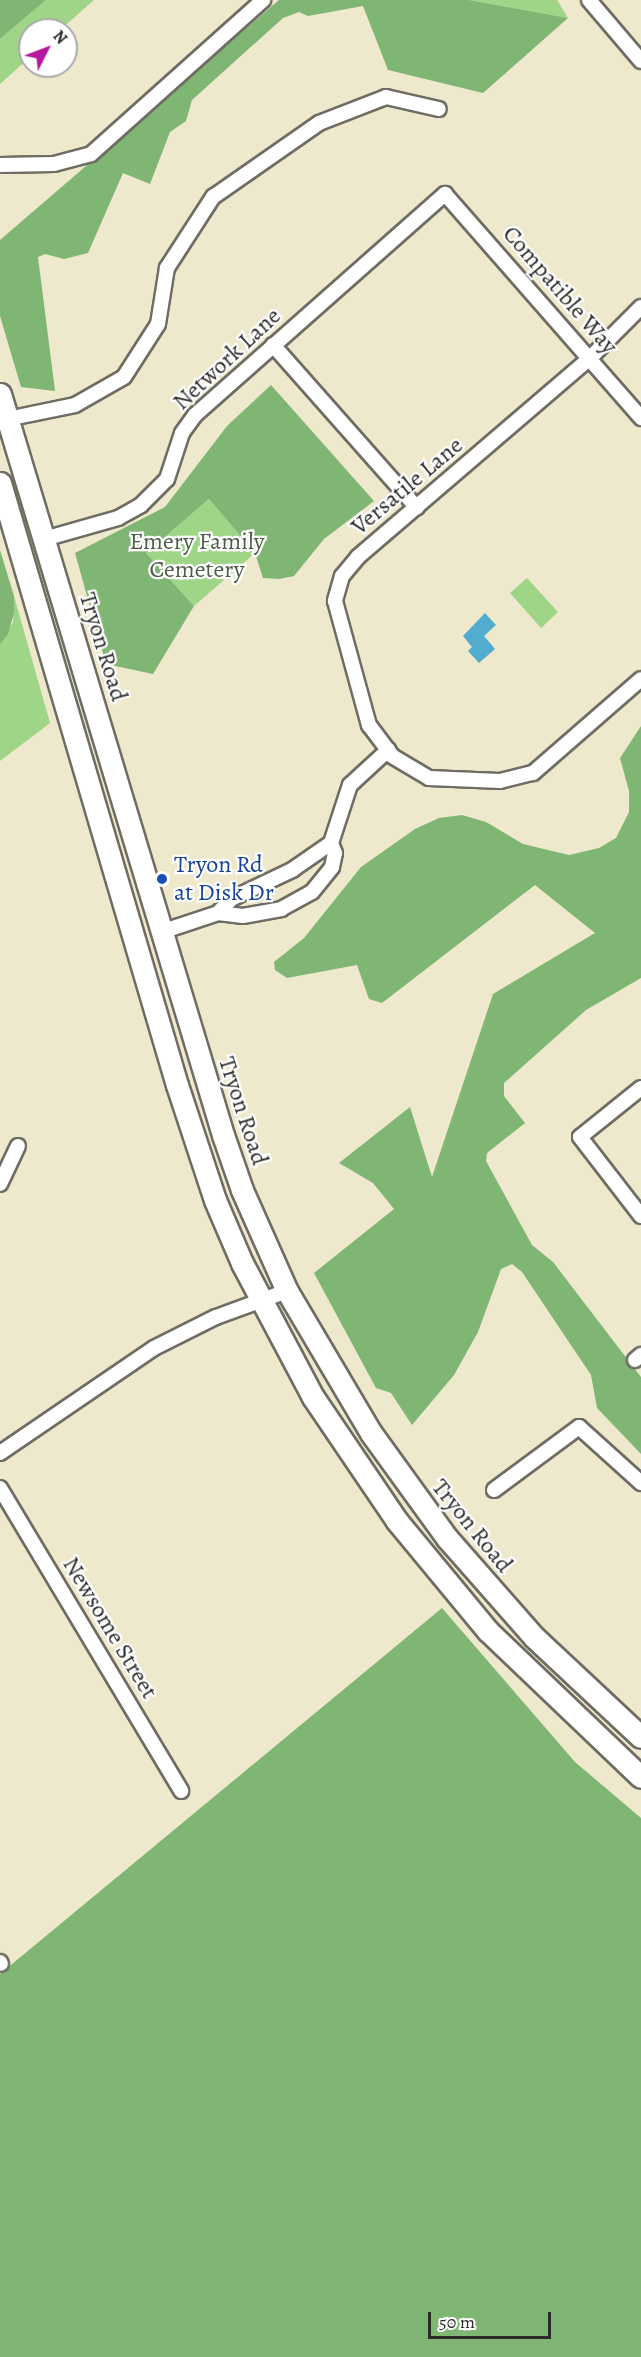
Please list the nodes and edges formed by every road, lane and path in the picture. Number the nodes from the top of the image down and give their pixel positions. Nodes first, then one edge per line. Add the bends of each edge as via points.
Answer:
1 (263, 0) edge
2 (589, 0) edge
3 (641, 61) edge
4 (439, 109) dead end
5 (0, 165) edge
6 (445, 194) joint
7 (641, 307) edge
8 (273, 345) junction
9 (590, 358) junction
10 (0, 394) edge
11 (641, 418) edge
12 (7, 419) junction
13 (0, 483) edge
14 (417, 508) junction
15 (44, 539) junction
16 (641, 679) edge
17 (388, 750) junction
18 (330, 843) junction
19 (218, 913) junction
20 (161, 932) junction
21 (641, 1088) edge
22 (18, 1146) dead end
23 (0, 1184) edge
24 (641, 1216) edge
25 (287, 1291) junction
26 (261, 1302) junction
27 (0, 1453) edge
28 (641, 1483) edge
29 (0, 1488) edge
30 (494, 1490) dead end
31 (537, 1679) junction
32 (641, 1737) edge
33 (641, 1761) edge
34 (641, 1777) edge
35 (182, 1791) dead end

1 - 5 street via 126,127 91,154 54,164
2 - 3 street
4 - 12 street via 386,97 319,123 213,197 167,268 158,324 124,377 75,405
6 - 8 street, Network Lane
6 - 9 street, Compatible Way
7 - 9 street, Versatile Lane
8 - 14 street
8 - 15 street, Network Lane via 195,415 182,433 167,479 141,505 118,518
9 - 11 street, Compatible Way
9 - 14 street, Versatile Lane
10 - 12 main road, Tryon Road
12 - 15 main road, Tryon Road
13 - 26 main road via 192,1134 219,1210
14 - 17 street, Versatile Lane via 347,568 336,593 337,617 367,717
15 - 20 main road, Tryon Road
16 - 17 street via 546,763 516,778 478,782 429,778 405,767
17 - 18 street via 350,785
18 - 19 street via 292,870 231,898
18 - 19 street via 335,854 332,867 302,899 257,914
19 - 20 street
20 - 25 main road, Tryon Road via 242,1190
21 - 24 street via 579,1137
22 - 23 street
25 - 26 street
25 - 32 main road, Tryon Road via 370,1433 447,1538 534,1637
26 - 27 street via 216,1317 154,1348
26 - 31 main road via 313,1397 372,1487 454,1592
28 - 30 street via 579,1427
29 - 35 street, Newsome Street
31 - 33 main road via 588,1713
31 - 34 main road

